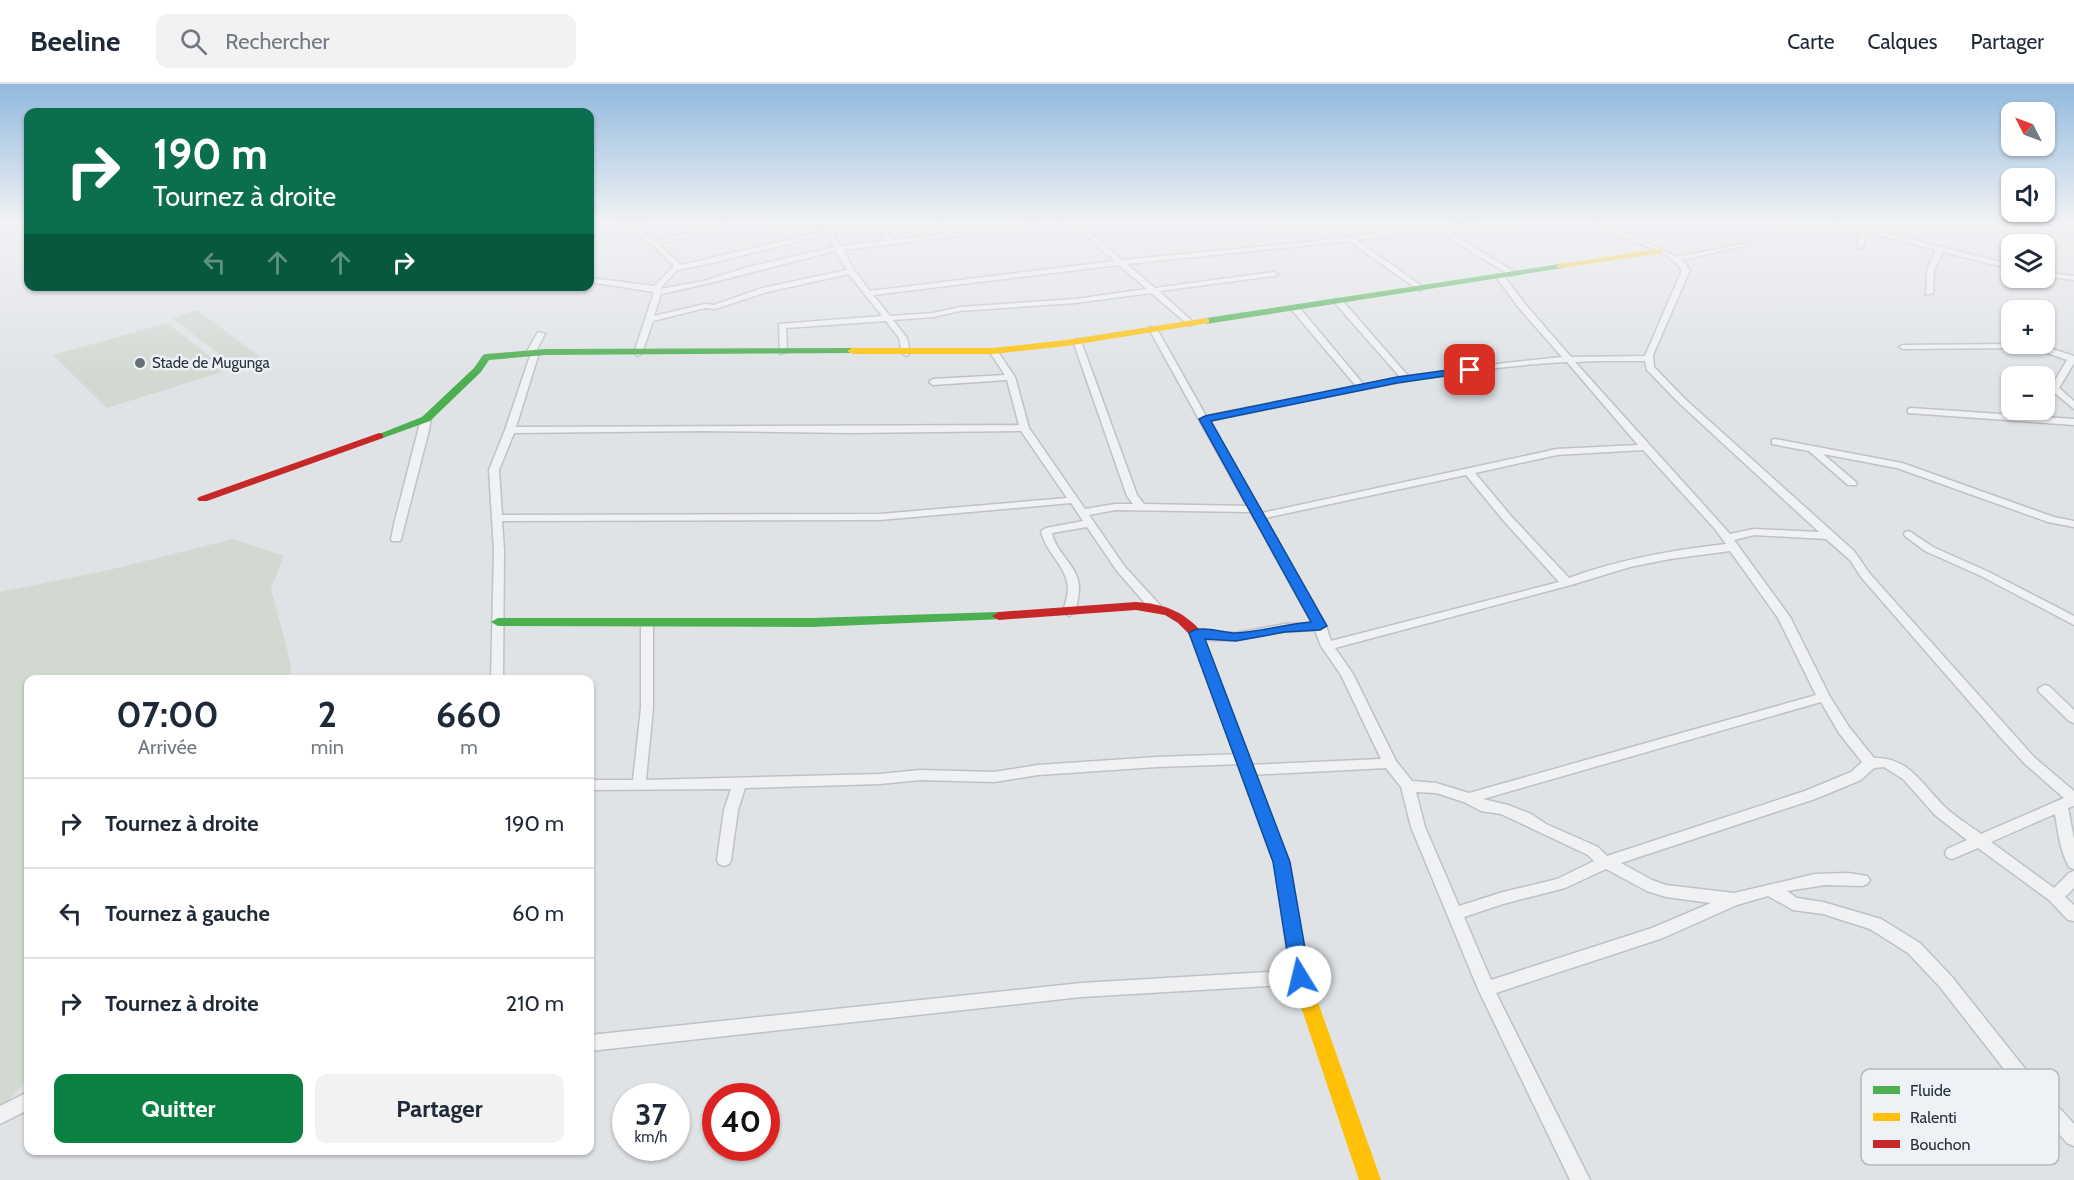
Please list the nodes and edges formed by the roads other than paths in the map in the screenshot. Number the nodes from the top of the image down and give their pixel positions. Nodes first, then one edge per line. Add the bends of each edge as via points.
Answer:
1 (667, 274) edge
2 (734, 274) edge
3 (841, 274) edge
4 (853, 274) edge
5 (1022, 274) edge
6 (1134, 274) edge
7 (1273, 274) edge
8 (1400, 274) edge
9 (1514, 274) edge
10 (1684, 274) edge
11 (1929, 274) edge
12 (2055, 275) edge
13 (1500, 277) junction
14 (2074, 278) edge
15 (594, 281) edge
16 (1420, 289) junction
17 (1153, 290) junction
18 (657, 291) junction
19 (870, 293) junction
20 (1929, 293) dead end
21 (1338, 301) junction
22 (1295, 308) junction
23 (888, 318) junction
24 (650, 319) junction
25 (1190, 324) junction
26 (1153, 329) junction
27 (541, 334) dead end
28 (1077, 341) junction
29 (1903, 347) dead end
30 (993, 351) junction
31 (638, 352) junction
32 (783, 352) junction
33 (532, 353) junction
34 (906, 353) junction
35 (1649, 358) junction
36 (2074, 359) edge
37 (1568, 360) junction
38 (1011, 377) junction
39 (1406, 379) junction
40 (933, 382) dead end
41 (1361, 387) junction
42 (2074, 406) edge
43 (1911, 411) dead end
44 (426, 419) junction
45 (1205, 419) junction
46 (2074, 422) edge
47 (1024, 428) junction
48 (510, 430) junction
49 (1775, 442) dead end
50 (1645, 447) junction
51 (1812, 450) junction
52 (1467, 470) junction
53 (1852, 483) dead end
54 (203, 499) dead end
55 (1074, 500) junction
56 (1141, 507) junction
57 (1255, 513) junction
58 (499, 518) junction
59 (1087, 518) junction
60 (2074, 524) edge
61 (1909, 534) dead end
62 (1829, 536) junction
63 (396, 539) dead end
64 (1730, 542) junction
65 (1567, 583) junction
66 (1155, 607) junction
67 (1069, 612) junction
68 (2074, 621) edge
69 (498, 622) junction
70 (647, 624) junction
71 (1320, 626) junction
72 (1196, 633) junction
73 (1327, 646) junction
74 (497, 675) edge
75 (2044, 689) dead end
76 (1824, 697) junction
77 (2074, 718) edge
78 (1870, 762) junction
79 (1390, 763) junction
80 (1245, 764) junction
81 (740, 782) junction
82 (594, 785) edge
83 (639, 785) junction
84 (1408, 786) junction
85 (1469, 798) junction
86 (2070, 802) edge
87 (1979, 840) junction
88 (1952, 853) dead end
89 (724, 860) dead end
90 (1606, 863) junction
91 (2074, 863) edge
92 (2074, 877) edge
93 (1862, 880) dead end
94 (1769, 890) junction
95 (2054, 896) junction
96 (1733, 900) junction
97 (1454, 914) junction
98 (2074, 915) edge
99 (1300, 977) junction
100 (1486, 989) junction
101 (594, 1043) edge
102 (2015, 1069) edge
103 (24, 1103) edge
104 (0, 1116) edge
105 (2059, 1120) edge
106 (2074, 1137) edge
107 (1370, 1180) edge
108 (1580, 1180) edge

1 - 18 street
2 - 18 street
3 - 24 street via 765,290 715,307
4 - 19 street
5 - 19 street
6 - 17 street
7 - 17 street
8 - 16 street
9 - 13 street
10 - 35 street
11 - 20 street
12 - 14 street
13 - 16 street
13 - 37 street
15 - 18 street
16 - 21 street
17 - 23 street
17 - 25 street
18 - 24 street
19 - 23 street
21 - 22 street
21 - 39 street
22 - 25 street
22 - 41 street
23 - 32 street via 782,326
23 - 34 street via 903,338
24 - 31 street
25 - 26 street
26 - 28 street
26 - 45 street
27 - 33 street
28 - 30 street
28 - 56 street via 1132,496
29 - 36 street via 2015,346 2043,349
30 - 34 street
30 - 38 street
31 - 32 street
31 - 33 street
32 - 34 street
33 - 44 street via 486,357 478,370
33 - 48 street
35 - 37 street
35 - 62 street via 1650,368 1682,401
36 - 42 street via 2054,389
37 - 39 street
37 - 50 street
38 - 40 street
38 - 47 street
39 - 41 street
41 - 45 street
43 - 46 street
44 - 54 street
44 - 63 street
45 - 57 street
47 - 48 street
47 - 55 street
48 - 58 street via 494,470
49 - 51 street
50 - 52 street via 1557,452
50 - 64 street
51 - 53 street
51 - 60 street via 1899,465 2052,520
52 - 57 street
52 - 65 street
55 - 58 street via 880,517
55 - 59 street
56 - 57 street
56 - 59 street via 1115,507
57 - 71 street
58 - 69 street
59 - 66 street via 1121,569
59 - 67 street via 1046,531 1047,541 1068,569 1074,585
61 - 68 street via 1929,549
62 - 64 street via 1754,532
62 - 86 street via 1860,562 1865,575
64 - 65 street via 1598,570
64 - 76 street via 1784,617
65 - 73 street
66 - 67 street
66 - 72 street via 1181,616
67 - 70 street via 940,619
69 - 70 street
69 - 74 street
70 - 83 street via 647,708
71 - 72 street via 1236,637
71 - 73 street
72 - 80 street
73 - 79 street via 1347,674
75 - 77 street
76 - 78 street
76 - 85 street
78 - 87 street via 1886,762 1908,775 1940,811
78 - 90 street via 1856,776 1810,795
79 - 80 street
79 - 84 street
80 - 81 street via 1050,770 994,777 920,775
80 - 99 street via 1282,862
81 - 83 street
81 - 89 street via 731,810
82 - 83 street
84 - 85 street via 1436,788
84 - 97 street via 1418,827
85 - 90 street via 1526,818 1593,851
86 - 87 street
86 - 91 street via 2066,837
87 - 88 street
87 - 95 street
90 - 96 street via 1666,891
90 - 97 street via 1560,884
92 - 95 street
93 - 94 street via 1803,880
94 - 96 street
94 - 102 street via 1793,904 1823,908 1875,924 1914,948
95 - 98 street
96 - 100 street via 1657,933
97 - 100 street
99 - 101 street via 1081,990
99 - 107 street
100 - 108 street
103 - 104 street
105 - 106 street

